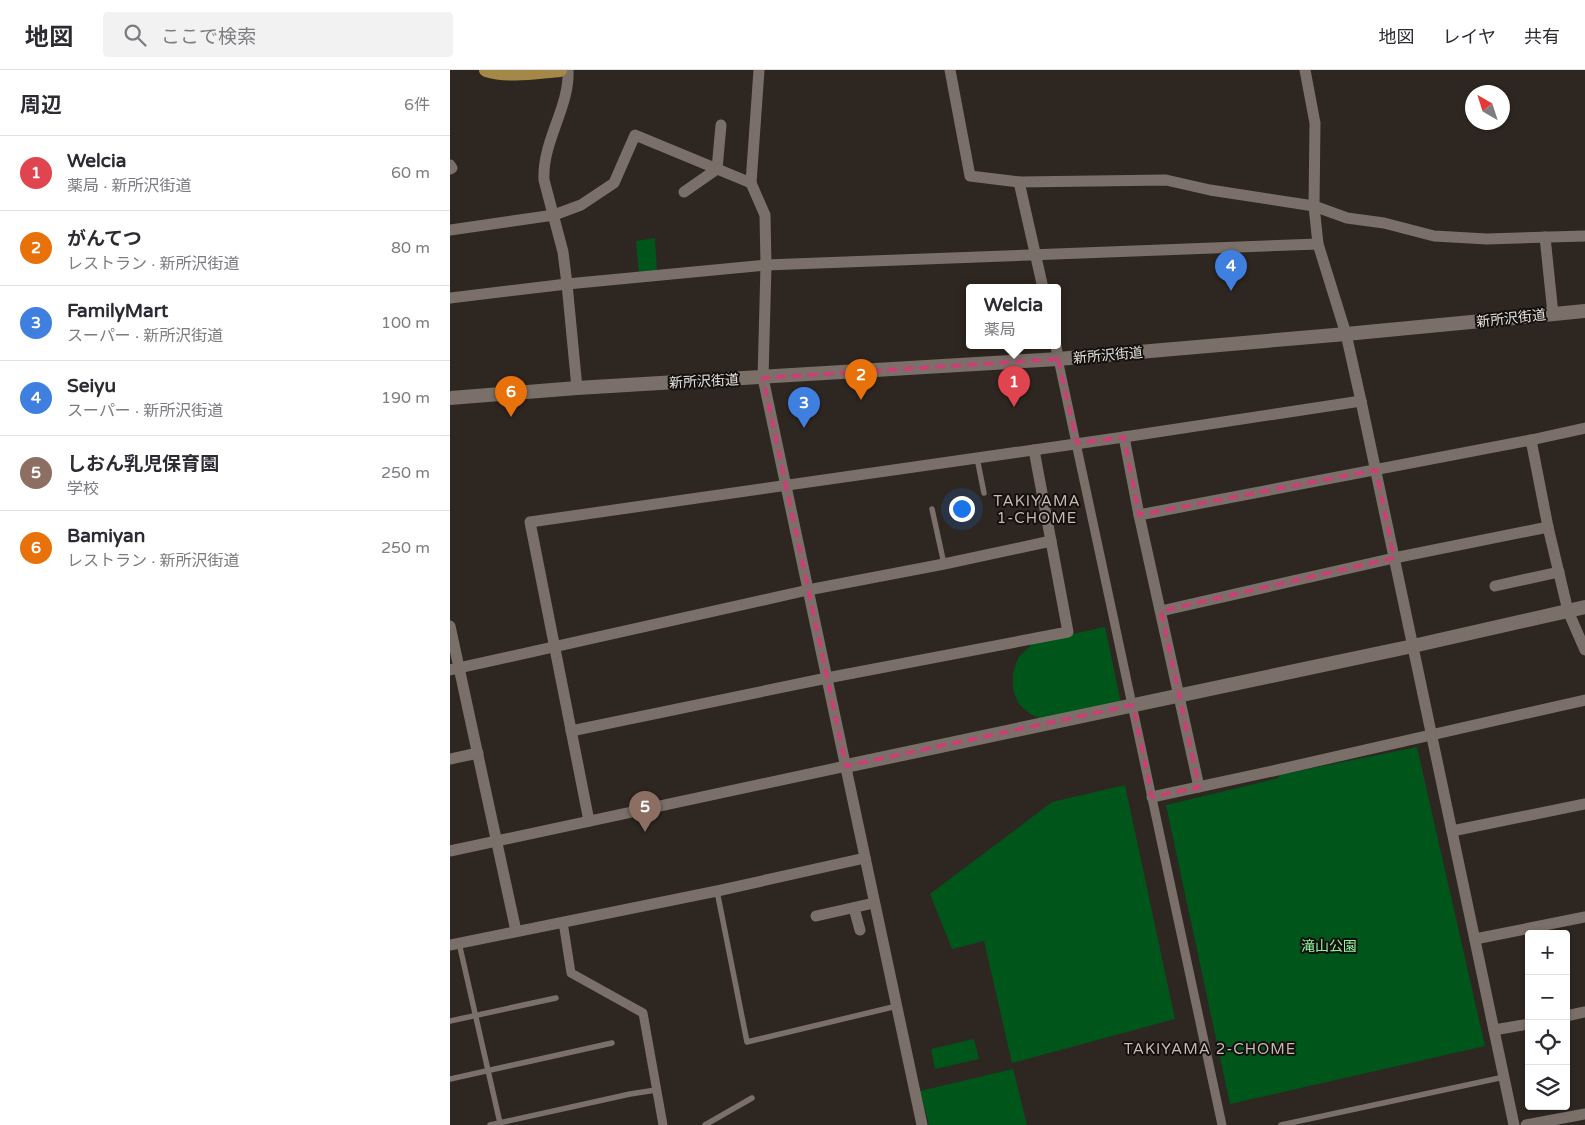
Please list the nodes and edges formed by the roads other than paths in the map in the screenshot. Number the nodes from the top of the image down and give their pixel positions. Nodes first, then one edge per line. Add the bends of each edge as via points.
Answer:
1 (486, 70) edge
2 (560, 70) edge
3 (568, 70) edge
4 (759, 70) edge
5 (950, 70) edge
6 (1305, 70) edge
7 (721, 125) dead end
8 (450, 165) edge
9 (717, 169) junction
10 (450, 170) edge
11 (751, 182) junction
12 (1019, 182) junction
13 (684, 192) dead end
14 (1314, 206) junction
15 (554, 215) junction
16 (450, 230) edge
17 (1585, 236) edge
18 (1545, 237) junction
19 (1318, 244) junction
20 (1036, 255) junction
21 (766, 265) junction
22 (568, 284) junction
23 (1042, 284) edge
24 (450, 298) edge
25 (1585, 311) edge
26 (1553, 314) junction
27 (1346, 334) junction
28 (1057, 352) edge
29 (763, 378) junction
30 (577, 388) junction
31 (450, 398) edge
32 (1362, 401) junction
33 (1585, 428) edge
34 (1124, 437) junction
35 (1531, 440) junction
36 (1077, 444) junction
37 (1034, 450) junction
38 (977, 458) junction
39 (1376, 470) junction
40 (787, 484) junction
41 (984, 493) dead end
42 (932, 509) dead end
43 (1139, 515) junction
44 (1548, 527) junction
45 (1050, 541) junction
46 (1394, 558) junction
47 (944, 564) junction
48 (1559, 572) junction
49 (1495, 586) dead end
50 (808, 590) junction
51 (1585, 608) edge
52 (1161, 611) junction
53 (1568, 611) junction
54 (450, 626) edge
55 (1413, 646) junction
56 (555, 648) junction
57 (1585, 650) edge
58 (455, 669) edge
59 (827, 678) junction
60 (1179, 694) junction
61 (1585, 700) edge
62 (1133, 704) junction
63 (571, 731) junction
64 (1432, 736) junction
65 (478, 753) junction
66 (450, 758) edge
67 (846, 766) junction
68 (1199, 787) junction
69 (1152, 797) junction
70 (1585, 804) edge
71 (589, 821) junction
72 (1452, 832) junction
73 (497, 841) junction
74 (450, 851) edge
75 (864, 858) junction
76 (717, 890) junction
77 (874, 903) junction
78 (854, 908) junction
79 (816, 916) dead end
80 (1585, 917) edge
81 (563, 922) junction
82 (860, 930) dead end
83 (516, 931) junction
84 (1475, 939) junction
85 (455, 944) edge
86 (556, 998) dead end
87 (897, 1006) junction
88 (1585, 1012) edge
89 (476, 1015) junction
90 (1570, 1015) edge
91 (450, 1021) edge
92 (1525, 1025) edge
93 (1494, 1030) junction
94 (612, 1044) dead end
95 (488, 1071) junction
96 (1504, 1077) junction
97 (450, 1079) edge
98 (656, 1090) junction
99 (752, 1098) dead end
100 (1585, 1114) edge
101 (1320, 1117) junction
102 (1311, 1119) junction
103 (500, 1123) junction
104 (490, 1125) edge
105 (663, 1125) edge
106 (705, 1125) edge
107 (922, 1125) edge
108 (1222, 1125) edge
109 (1281, 1125) edge
110 (1304, 1125) edge
111 (1321, 1125) edge
112 (1514, 1125) edge
113 (1526, 1125) edge

1 - 2 main road via 522,73
3 - 15 street via 569,84 548,148 544,172
4 - 11 street
5 - 12 street via 970,176
6 - 14 street via 1315,123
7 - 9 street
8 - 10 street
9 - 11 street
9 - 13 street
9 - 15 street via 634,135 614,183 581,205
11 - 21 street via 765,215
12 - 14 street via 1166,180
12 - 20 street
14 - 18 street via 1347,218 1434,236 1488,239
14 - 19 street
15 - 16 street
15 - 22 street
17 - 18 street
18 - 26 street
19 - 20 street
19 - 27 street
20 - 21 street
20 - 23 street
21 - 22 street
21 - 29 street
22 - 24 street
22 - 30 street
25 - 26 street, 新所沢街道
26 - 27 street, 新所沢街道
27 - 28 street, 新所沢街道
27 - 32 street
28 - 29 street, 新所沢街道
28 - 36 street
29 - 30 street, 新所沢街道
29 - 40 street
30 - 31 street, 新所沢街道
32 - 34 street
32 - 39 street
33 - 35 street
34 - 36 street
34 - 43 street
35 - 39 street
35 - 44 street
36 - 37 street
36 - 62 street
37 - 38 street
37 - 45 street
38 - 40 street
38 - 41 lane
39 - 43 street
39 - 46 street
40 - 50 street
40 - 56 street via 530,522
42 - 47 lane
43 - 52 street
44 - 46 street
44 - 48 street
45 - 47 street
45 - 59 street via 1068,632
46 - 52 street
46 - 55 street
47 - 50 street
48 - 49 street
48 - 53 street
50 - 56 street
50 - 59 street
51 - 53 street
52 - 60 street
53 - 55 street
53 - 57 street
54 - 58 street
55 - 60 street
55 - 64 street
56 - 58 street
56 - 63 street
58 - 65 street
59 - 63 street
59 - 67 street
60 - 62 street
60 - 68 street
61 - 64 street
62 - 67 street
62 - 69 street
63 - 71 street
64 - 68 street
64 - 72 street
65 - 66 street
65 - 73 street
67 - 71 street
67 - 75 street
68 - 69 street
69 - 108 street
70 - 72 street
71 - 73 street
72 - 84 street
73 - 74 street
73 - 83 street
75 - 76 street
75 - 77 street
76 - 81 street
76 - 87 lane via 747,1042
77 - 78 street
77 - 87 street
78 - 79 street
78 - 82 street
80 - 84 street
81 - 83 street
81 - 98 street via 571,973 643,1013
83 - 85 street
84 - 93 street
85 - 89 lane
86 - 89 lane
87 - 107 street
88 - 90 street
89 - 91 lane
89 - 95 lane
92 - 93 street
93 - 96 street
94 - 95 lane
95 - 97 lane
95 - 103 lane
96 - 101 lane
96 - 112 street
98 - 103 lane
98 - 105 street
99 - 106 lane
100 - 113 street
101 - 102 lane
101 - 111 lane
102 - 109 lane
102 - 110 lane
103 - 104 lane

